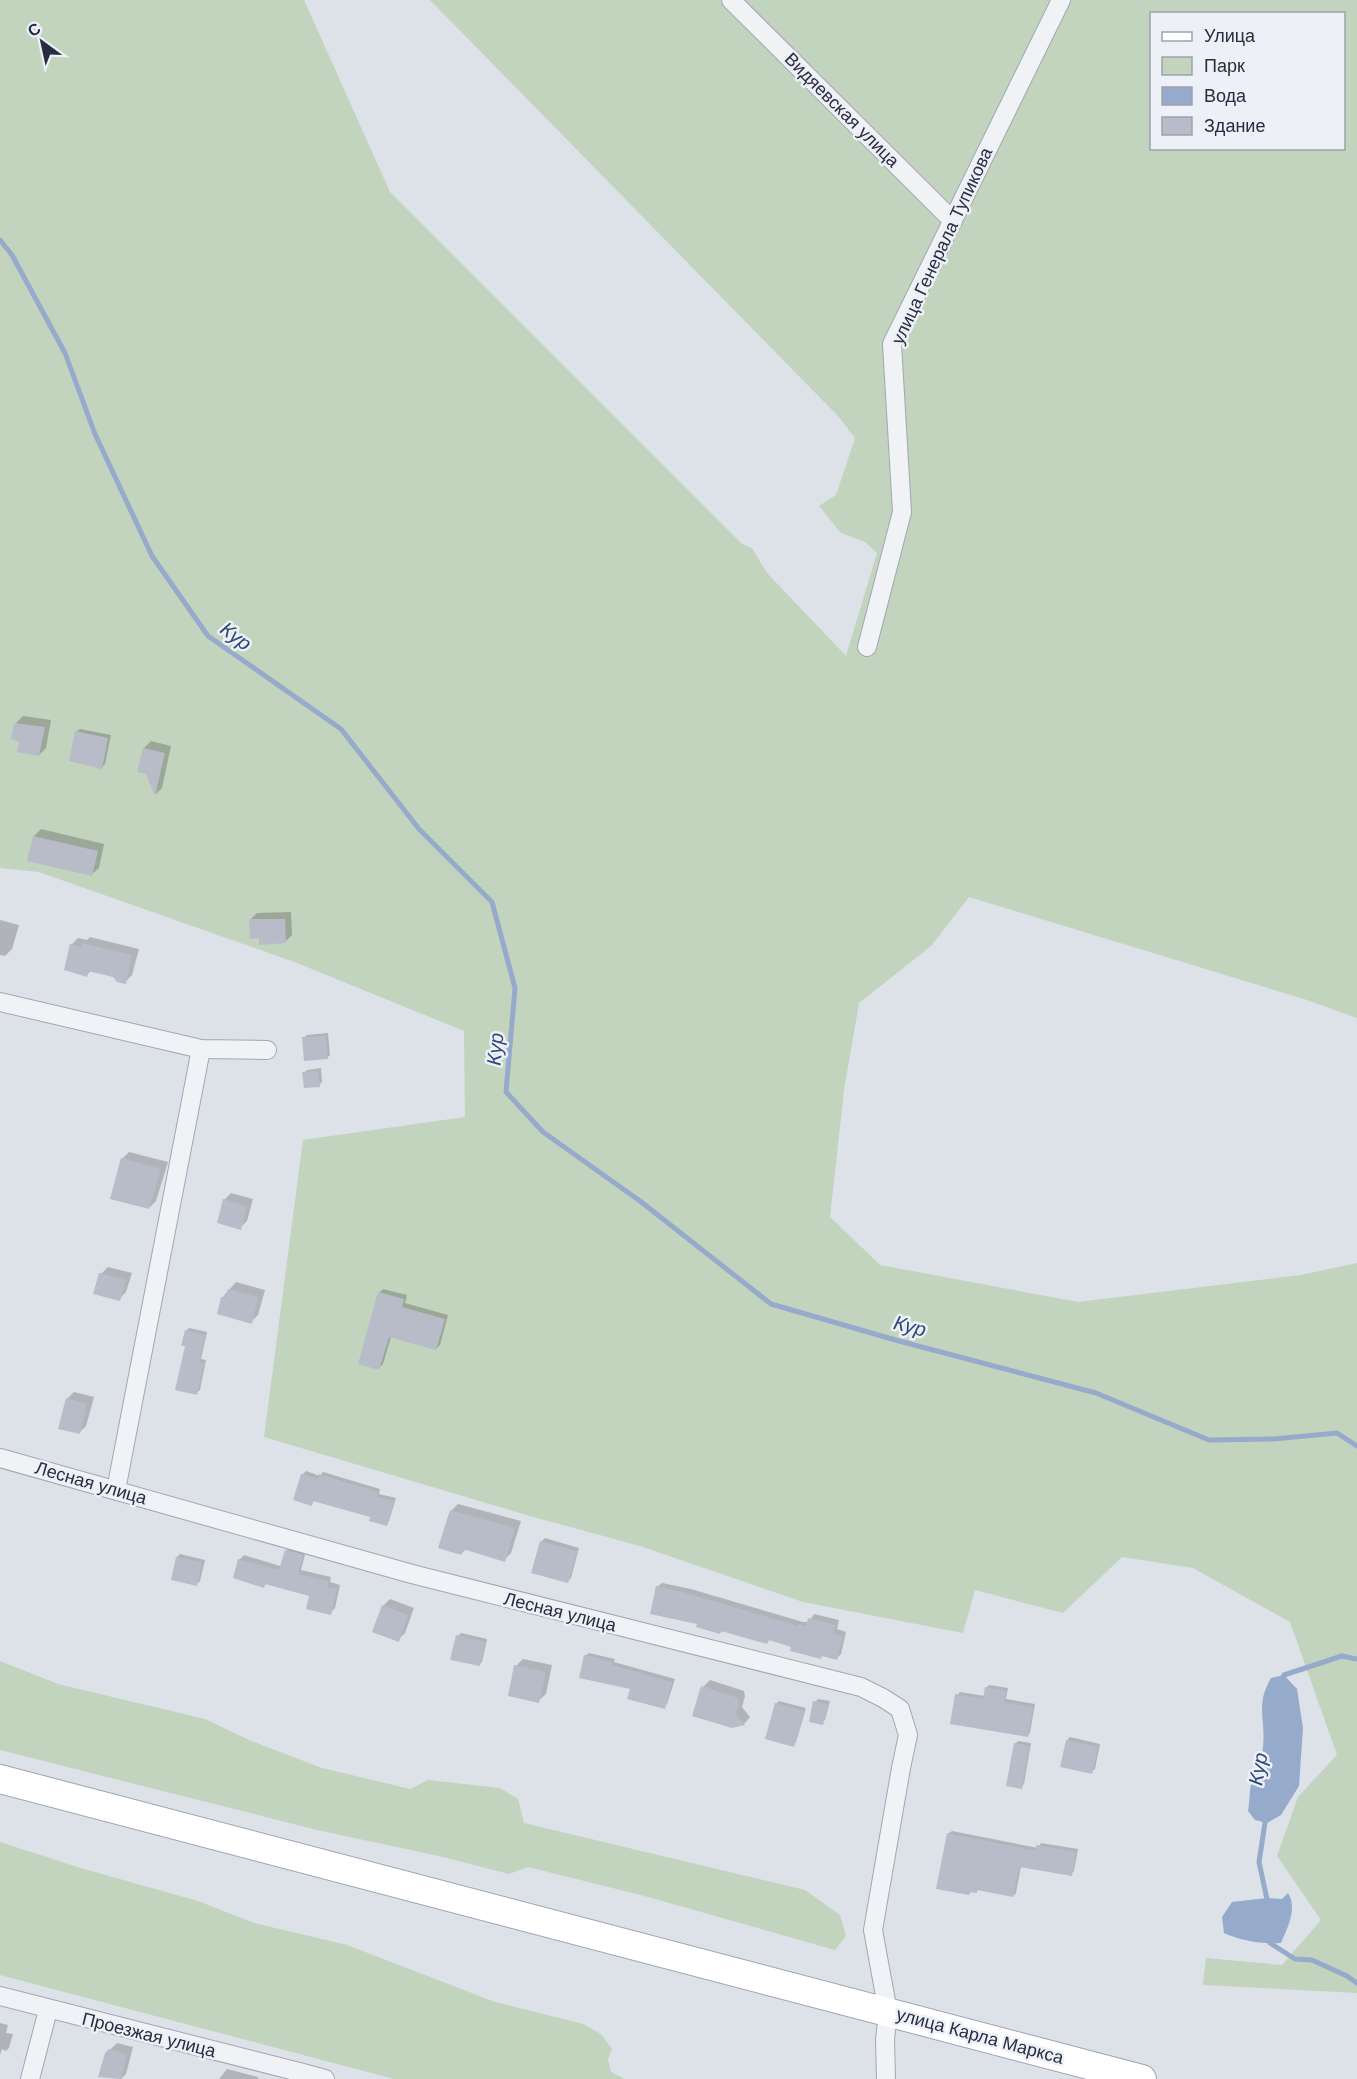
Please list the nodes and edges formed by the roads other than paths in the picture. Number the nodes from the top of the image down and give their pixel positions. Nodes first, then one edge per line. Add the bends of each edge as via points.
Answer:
1 (731, 0) edge
2 (1061, 0) edge
3 (953, 221) junction
4 (867, 647) dead end
5 (0, 1002) edge
6 (201, 1049) junction
7 (267, 1050) dead end
8 (0, 1458) edge
9 (116, 1490) junction
10 (0, 1779) edge
11 (0, 1996) edge
12 (48, 2010) junction
13 (888, 2012) junction
14 (298, 2076) edge
15 (30, 2079) edge
16 (325, 2079) edge
17 (886, 2079) edge
18 (1142, 2079) edge

1 - 3 street, Видяевская улица
2 - 3 street, улица Генерала Тупикова
3 - 4 street, улица Генерала Тупикова via 892,344 902,512
5 - 6 street
6 - 7 street
6 - 9 street
8 - 9 street, Лесная улица
9 - 13 street, Лесная улица via 412,1574 861,1687 900,1709 908,1735 873,1930
10 - 13 main road, улица Карла Маркса
11 - 12 street, Проезжая улица
12 - 14 street, Проезжая улица
12 - 15 street
13 - 17 street
13 - 18 main road, улица Карла Маркса
14 - 16 street, Проезжая улица

